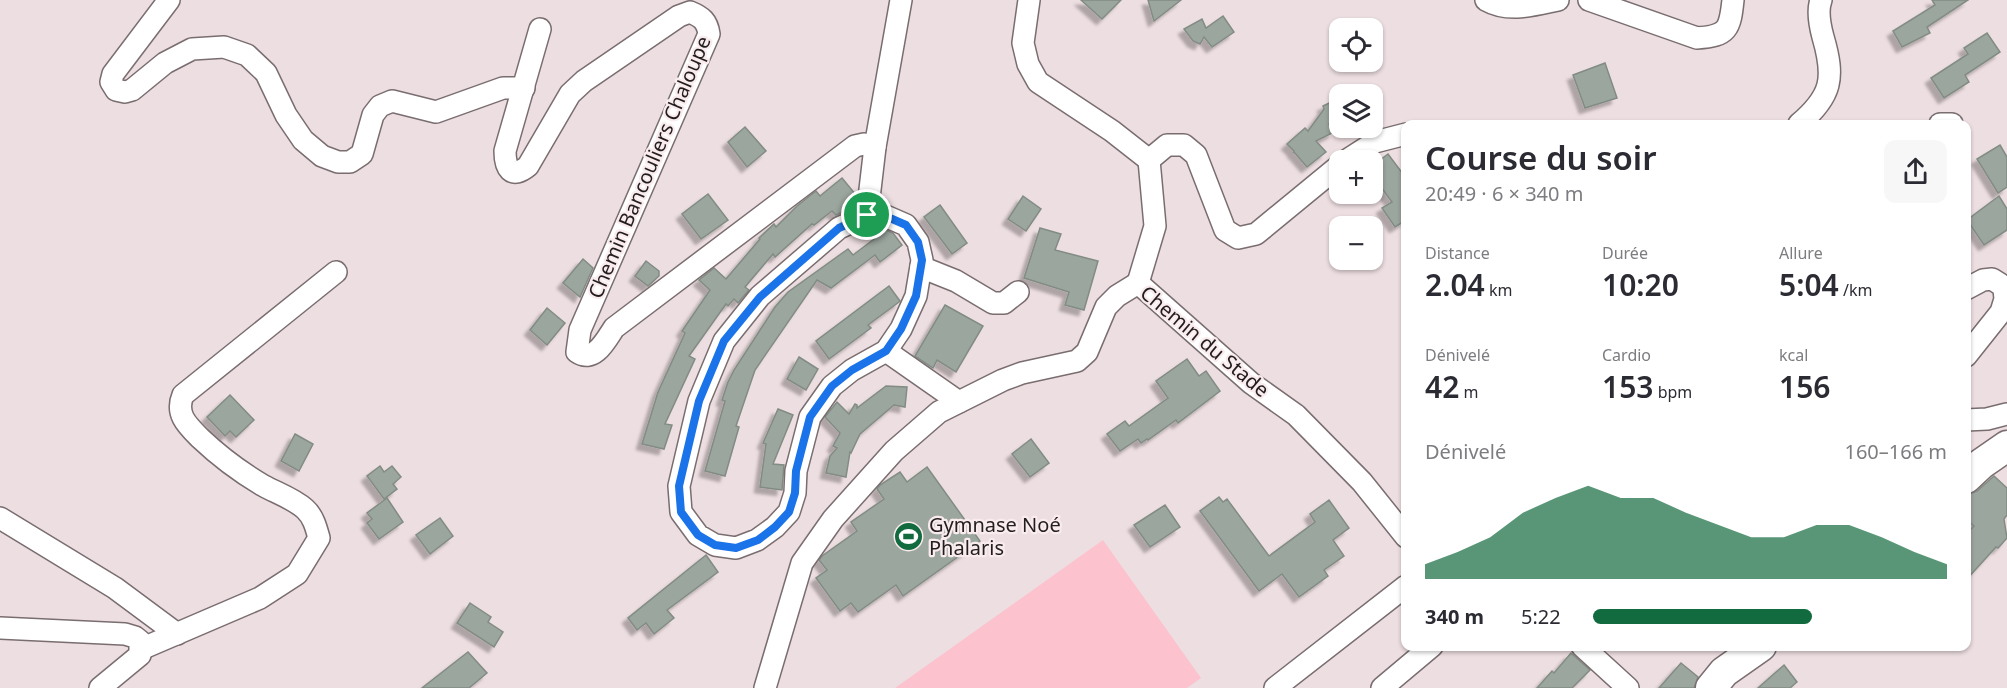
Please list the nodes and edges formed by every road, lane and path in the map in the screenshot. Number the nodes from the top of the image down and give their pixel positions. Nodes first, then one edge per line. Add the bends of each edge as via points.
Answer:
1 (169, 0) edge
2 (901, 0) edge
3 (1029, 0) edge
4 (1486, 0) edge
5 (1558, 0) edge
6 (1588, 0) edge
7 (1733, 0) edge
8 (1821, 0) edge
9 (540, 29) dead end
10 (524, 88) junction
11 (1802, 120) edge
12 (1401, 135) edge
13 (875, 147) junction
14 (1363, 150) edge
15 (1149, 160) junction
16 (1329, 174) edge
17 (867, 215) junction
18 (921, 267) junction
19 (336, 272) dead end
20 (1138, 283) junction
21 (1971, 286) edge
22 (1018, 292) dead end
23 (1971, 350) edge
24 (886, 351) junction
25 (959, 402) junction
26 (2007, 414) edge
27 (1971, 420) edge
28 (2007, 446) edge
29 (1971, 473) edge
30 (0, 518) edge
31 (1401, 531) edge
32 (1401, 590) edge
33 (0, 628) edge
34 (177, 634) junction
35 (141, 648) junction
36 (1426, 651) edge
37 (1587, 651) edge
38 (1754, 651) edge
39 (100, 688) edge
40 (765, 688) edge
41 (1275, 688) edge
42 (1382, 688) edge
43 (1628, 688) edge
44 (1711, 688) edge

1 - 10 street via 118,64 111,82 116,90 132,90 165,63 192,49 224,47 247,56 266,73 303,140 322,156 338,162 350,162 362,154 373,115 380,106 392,101 436,112 503,88
2 - 13 street
3 - 15 street via 1023,44 1038,82
4 - 5 street via 1514,8
6 - 7 street via 1697,38 1723,33 1729,26
8 - 11 street via 1820,26 1831,68 1830,82 1824,98
9 - 10 street
10 - 13 street, Chemin Bancouliers Chaloupe via 505,151 505,164 516,172 528,166 570,94 584,81 680,16 690,12 701,16 707,24 709,34 580,330 577,352 582,355 598,351 614,328 855,146
12 - 14 street via 1375,142
13 - 17 street
15 - 16 street via 1167,145 1184,145 1196,155 1226,230 1238,238 1256,234
15 - 20 street via 1155,226
17 - 18 street via 883,215 906,225 918,242
17 - 24 street via 839,228 760,297 724,341 699,401 679,486 681,512 698,535 715,545 736,548 758,540 775,527 789,512 810,417 832,386
18 - 22 street via 956,281 993,303 1004,303
18 - 24 street via 916,296
19 - 34 street via 183,395 180,402 180,412 188,426 219,457 305,509 319,538 297,574 260,597
20 - 25 street, Chemin du Stade via 1106,307 1087,352 1077,361 1022,373
20 - 31 street, Chemin du Stade via 1251,384 1296,414 1362,482
21 - 23 street via 1992,279 2004,289 2005,299 2001,312
24 - 25 street
25 - 40 street, Chemin du Stade via 939,412 894,451 833,519 802,563
26 - 27 street
28 - 29 main road
30 - 34 street via 115,588
32 - 41 street
33 - 35 street via 125,634 140,641
34 - 35 street
35 - 39 street via 137,659
36 - 42 street
37 - 43 street
38 - 44 main road via 1724,672

